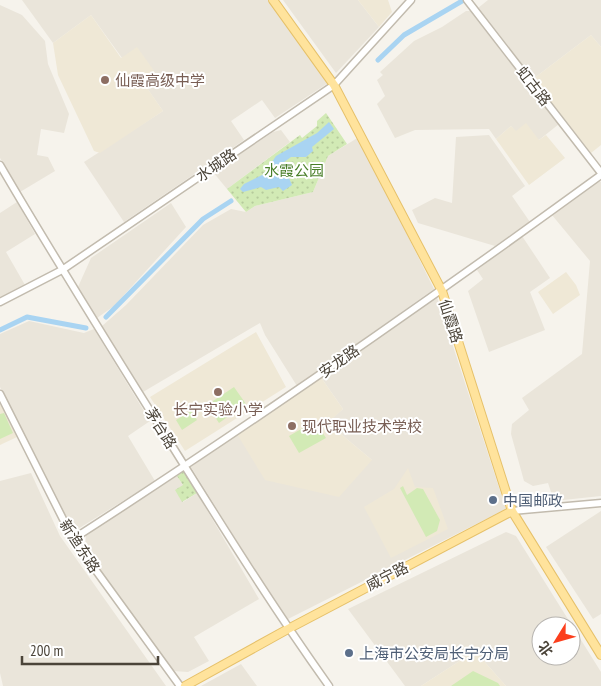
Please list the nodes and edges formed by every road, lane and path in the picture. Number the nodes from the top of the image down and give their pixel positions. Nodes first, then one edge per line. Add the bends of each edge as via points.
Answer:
1 (273, 0) edge
2 (411, 0) edge
3 (467, 0) edge
4 (334, 84) junction
5 (0, 166) edge
6 (601, 174) edge
7 (62, 270) junction
8 (442, 290) junction
9 (0, 302) edge
10 (0, 394) edge
11 (185, 467) junction
12 (601, 502) edge
13 (512, 511) junction
14 (73, 539) junction
15 (288, 628) junction
16 (601, 654) edge
17 (180, 686) edge
18 (184, 686) edge
19 (329, 686) edge

1 - 4 main road, 仙霞路
2 - 4 street, 水城路
3 - 6 street, 虹古路
4 - 7 street, 水城路
4 - 8 main road, 仙霞路
5 - 7 street, 茅台路
6 - 8 street, 安龙路
7 - 9 street, 水城路
7 - 11 street, 茅台路
8 - 11 street, 安龙路
8 - 13 main road, 仙霞路
10 - 14 street, 新渔东路
11 - 14 street, 安龙路
11 - 15 street, 茅台路
12 - 13 street, 威宁路
13 - 15 main road, 威宁路
13 - 16 main road, 仙霞路
14 - 17 street, 新渔东路
15 - 18 main road, 威宁路
15 - 19 street, 茅台路

